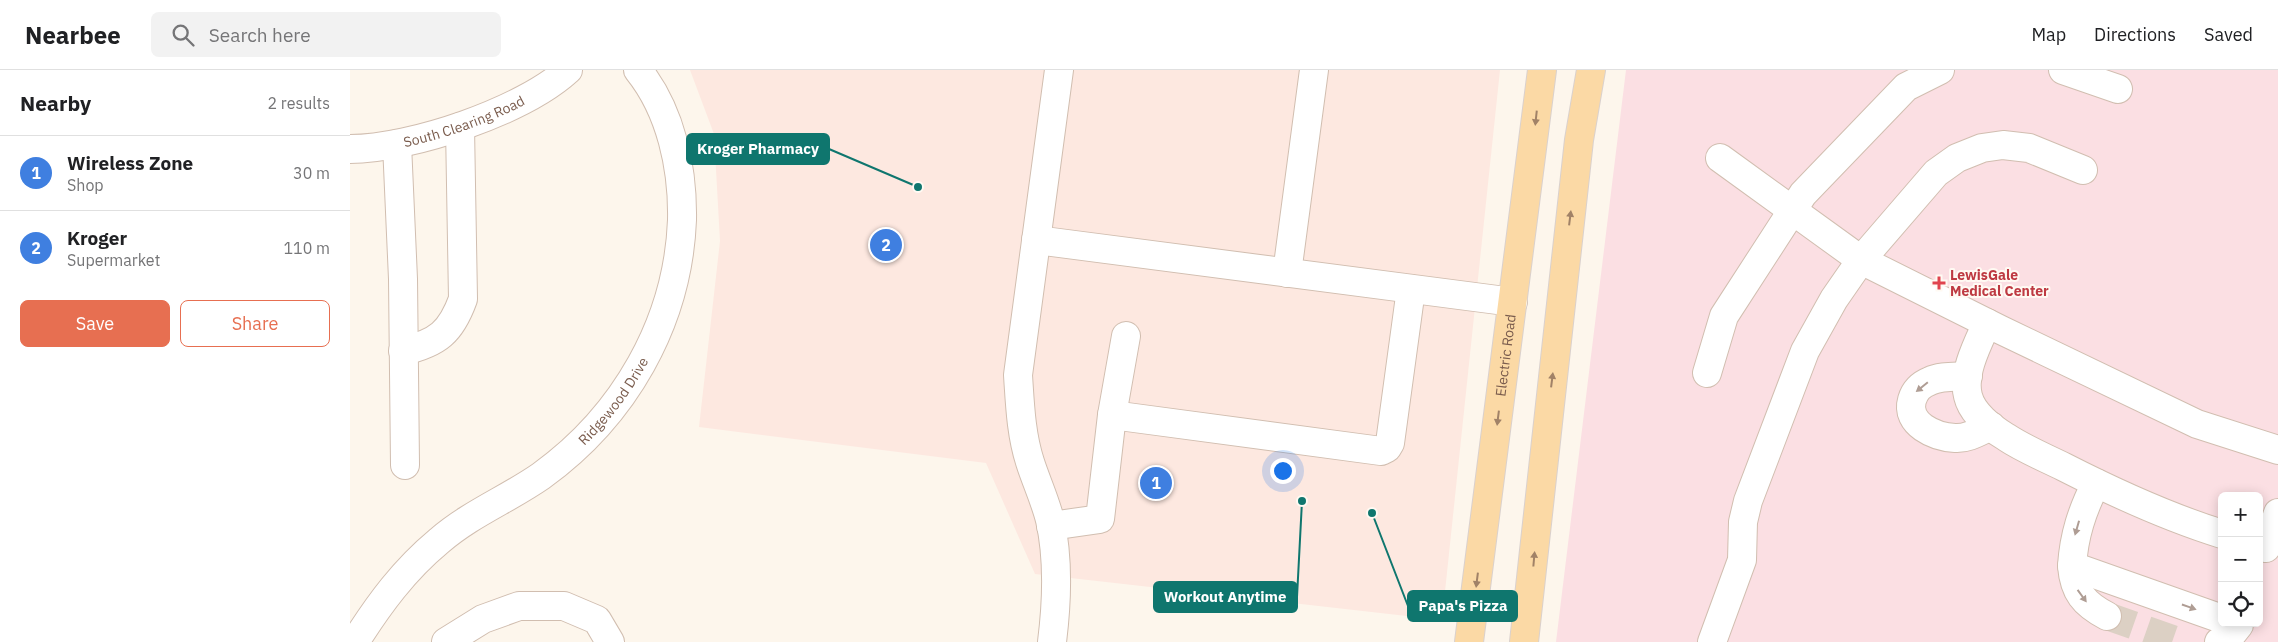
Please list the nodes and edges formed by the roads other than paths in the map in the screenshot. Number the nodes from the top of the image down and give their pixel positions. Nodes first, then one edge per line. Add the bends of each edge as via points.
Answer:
1 (568, 70) edge
2 (638, 70) edge
3 (1059, 70) edge
4 (1314, 70) edge
5 (1542, 70) edge
6 (1591, 70) edge
7 (1940, 70) edge
8 (2062, 70) edge
9 (2118, 89) dead end
10 (460, 127) junction
11 (397, 144) junction
12 (350, 149) edge
13 (1720, 158) dead end
14 (2083, 170) dead end
15 (1792, 211) junction
16 (1036, 240) junction
17 (1861, 260) junction
18 (1287, 273) junction
19 (1411, 289) junction
20 (1513, 302) junction
21 (1987, 323) junction
22 (1126, 336) dead end
23 (403, 351) junction
24 (1707, 373) dead end
25 (1968, 376) junction
26 (1112, 415) junction
27 (1991, 426) junction
28 (2278, 450) edge
29 (405, 465) dead end
30 (2096, 484) junction
31 (2278, 513) edge
32 (1051, 526) junction
33 (2218, 533) edge
34 (2263, 548) edge
35 (2072, 566) junction
36 (2107, 616) tunnel mouth
37 (2218, 621) edge
38 (354, 642) edge
39 (446, 642) edge
40 (610, 642) edge
41 (1052, 642) edge
42 (1470, 642) edge
43 (1524, 642) edge
44 (1712, 642) edge

1 - 10 street, South Clearing Road via 518,102
2 - 38 street, Ridgewood Drive via 668,125 682,198 681,241 672,287 658,332 615,406 577,447 540,477 488,506 440,539 411,565 380,601
3 - 16 street
4 - 18 street
5 -> 20 main road, Electric Road
43 -> 6 main road via 1579,140
7 - 15 street via 1906,87 1803,194
8 - 9 street
10 - 11 street, South Clearing Road
10 - 23 street via 462,299 455,319 442,336 424,346
11 - 12 street, South Clearing Road
11 - 23 street
13 - 15 street
14 - 17 street via 2029,148 1982,148 1958,158 1936,173
15 - 17 street
15 - 24 street via 1724,316
16 - 18 street
16 - 32 street via 1018,384 1020,418
17 - 21 street
17 - 44 street via 1834,299 1805,351 1748,501 1743,522 1742,560
18 - 19 street
19 - 20 street
19 - 26 street via 1402,372 1387,448 1380,450
20 -> 42 main road, Electric Road
21 - 25 street via 1972,354
21 - 28 street via 2197,424
22 - 26 street
23 - 29 street
25 - 27 street via 1967,395 1976,413
25 -> 27 street via 1932,379 1920,386 1911,403 1911,412 1916,421 1938,436 1968,437
26 - 32 street via 1100,519
27 - 30 street via 2012,441
30 - 33 street
30 -> 35 street via 2076,529
31 - 34 street
32 - 41 street via 1056,566 1056,614
35 -> 36 street via 2073,582 2082,597 2093,609
35 -> 37 street
39 - 40 street via 483,618 519,606 564,606 597,620

